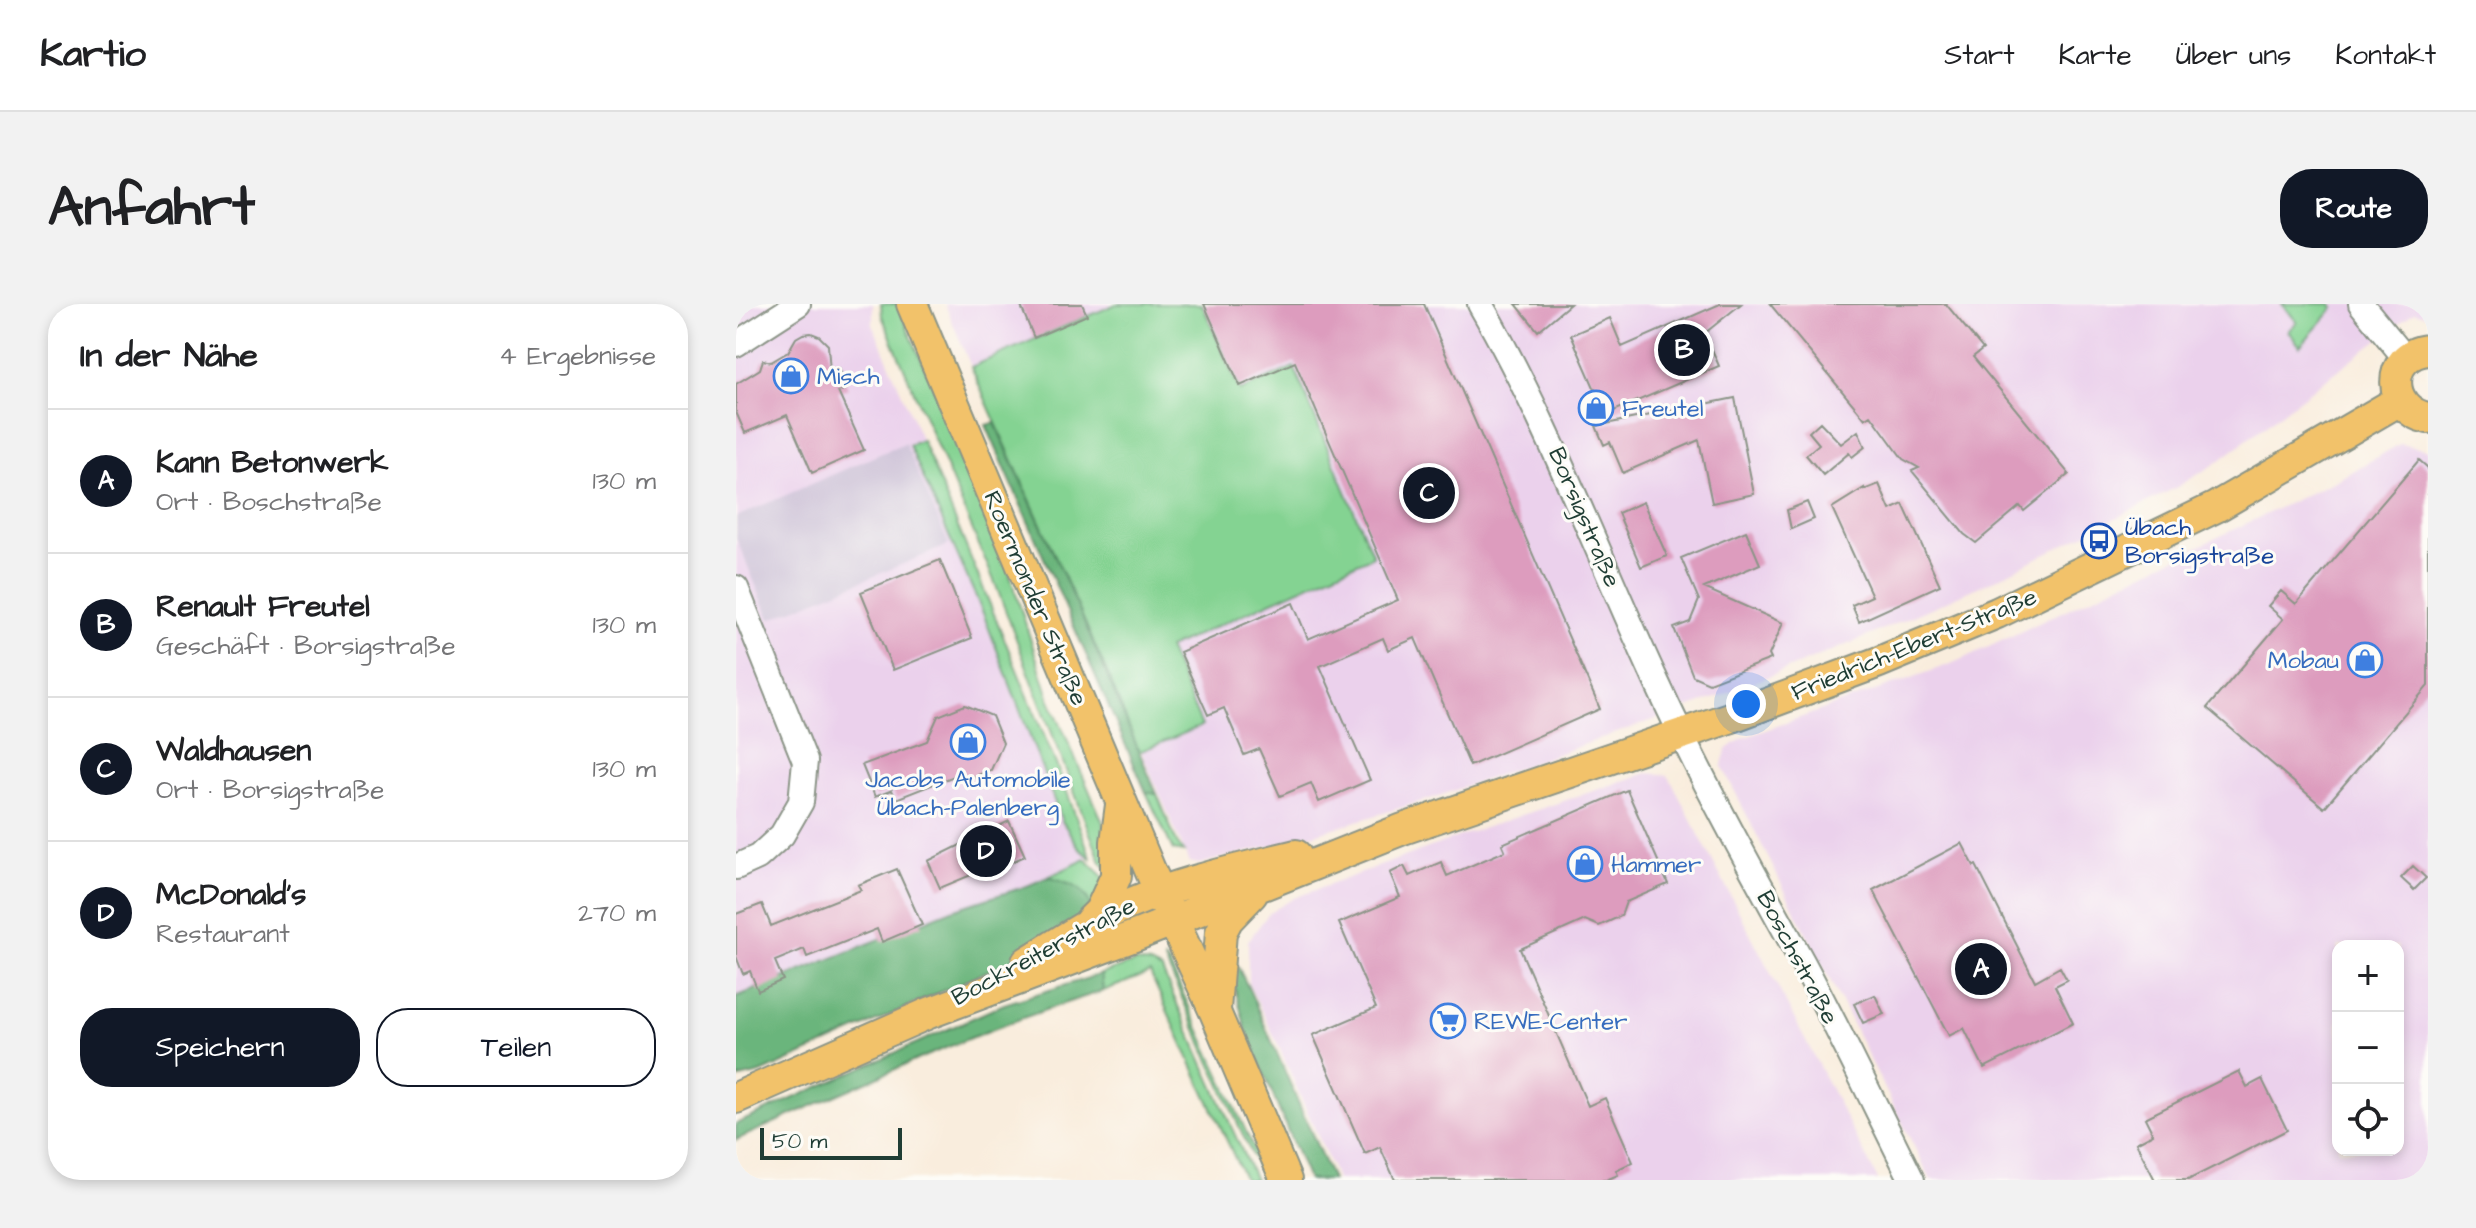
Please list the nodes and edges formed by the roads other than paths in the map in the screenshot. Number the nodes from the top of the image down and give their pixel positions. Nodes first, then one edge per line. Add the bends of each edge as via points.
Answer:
1 (798, 304) edge
2 (912, 304) edge
3 (1480, 304) edge
4 (2361, 304) edge
5 (736, 344) edge
6 (2417, 354) edge
7 (2400, 400) junction
8 (2428, 418) edge
9 (736, 588) edge
10 (1682, 735) junction
11 (1121, 803) junction
12 (1403, 829) junction
13 (736, 867) edge
14 (1259, 887) junction
15 (1159, 892) junction
16 (1172, 921) junction
17 (1086, 926) junction
18 (1215, 1012) junction
19 (929, 1013) junction
20 (744, 1092) edge
21 (1286, 1180) edge
22 (1912, 1180) edge

1 - 5 street
2 - 11 main road, Roermonder Straße
3 - 10 street, Borsigstraße via 1548,433
4 - 6 street
6 - 7 main road via 2400,367
7 - 8 main road via 2415,415
7 - 10 main road, Friedrich-Ebert-Straße via 2216,507 1997,613
9 - 13 street via 805,761 801,802 782,835 758,857
10 - 12 main road, Friedrich-Ebert-Straße
10 - 22 street, Boschstraße
11 - 15 main road, Roermonder Straße
11 - 17 main road via 1116,876 1100,911
12 - 14 main road, Friedrich-Ebert-Straße
12 - 15 main road, Friedrich-Ebert-Straße
14 - 16 main road, Friedrich-Ebert-Straße
14 - 18 main road via 1221,932
15 - 16 main road, Roermonder Straße
15 - 17 main road, Bockreiterstraße
16 - 18 main road, Roermonder Straße
16 - 19 main road, Bockreiterstraße
17 - 19 main road, Bockreiterstraße
18 - 21 main road, Roermonder Straße
19 - 20 main road, Bockreiterstraße

